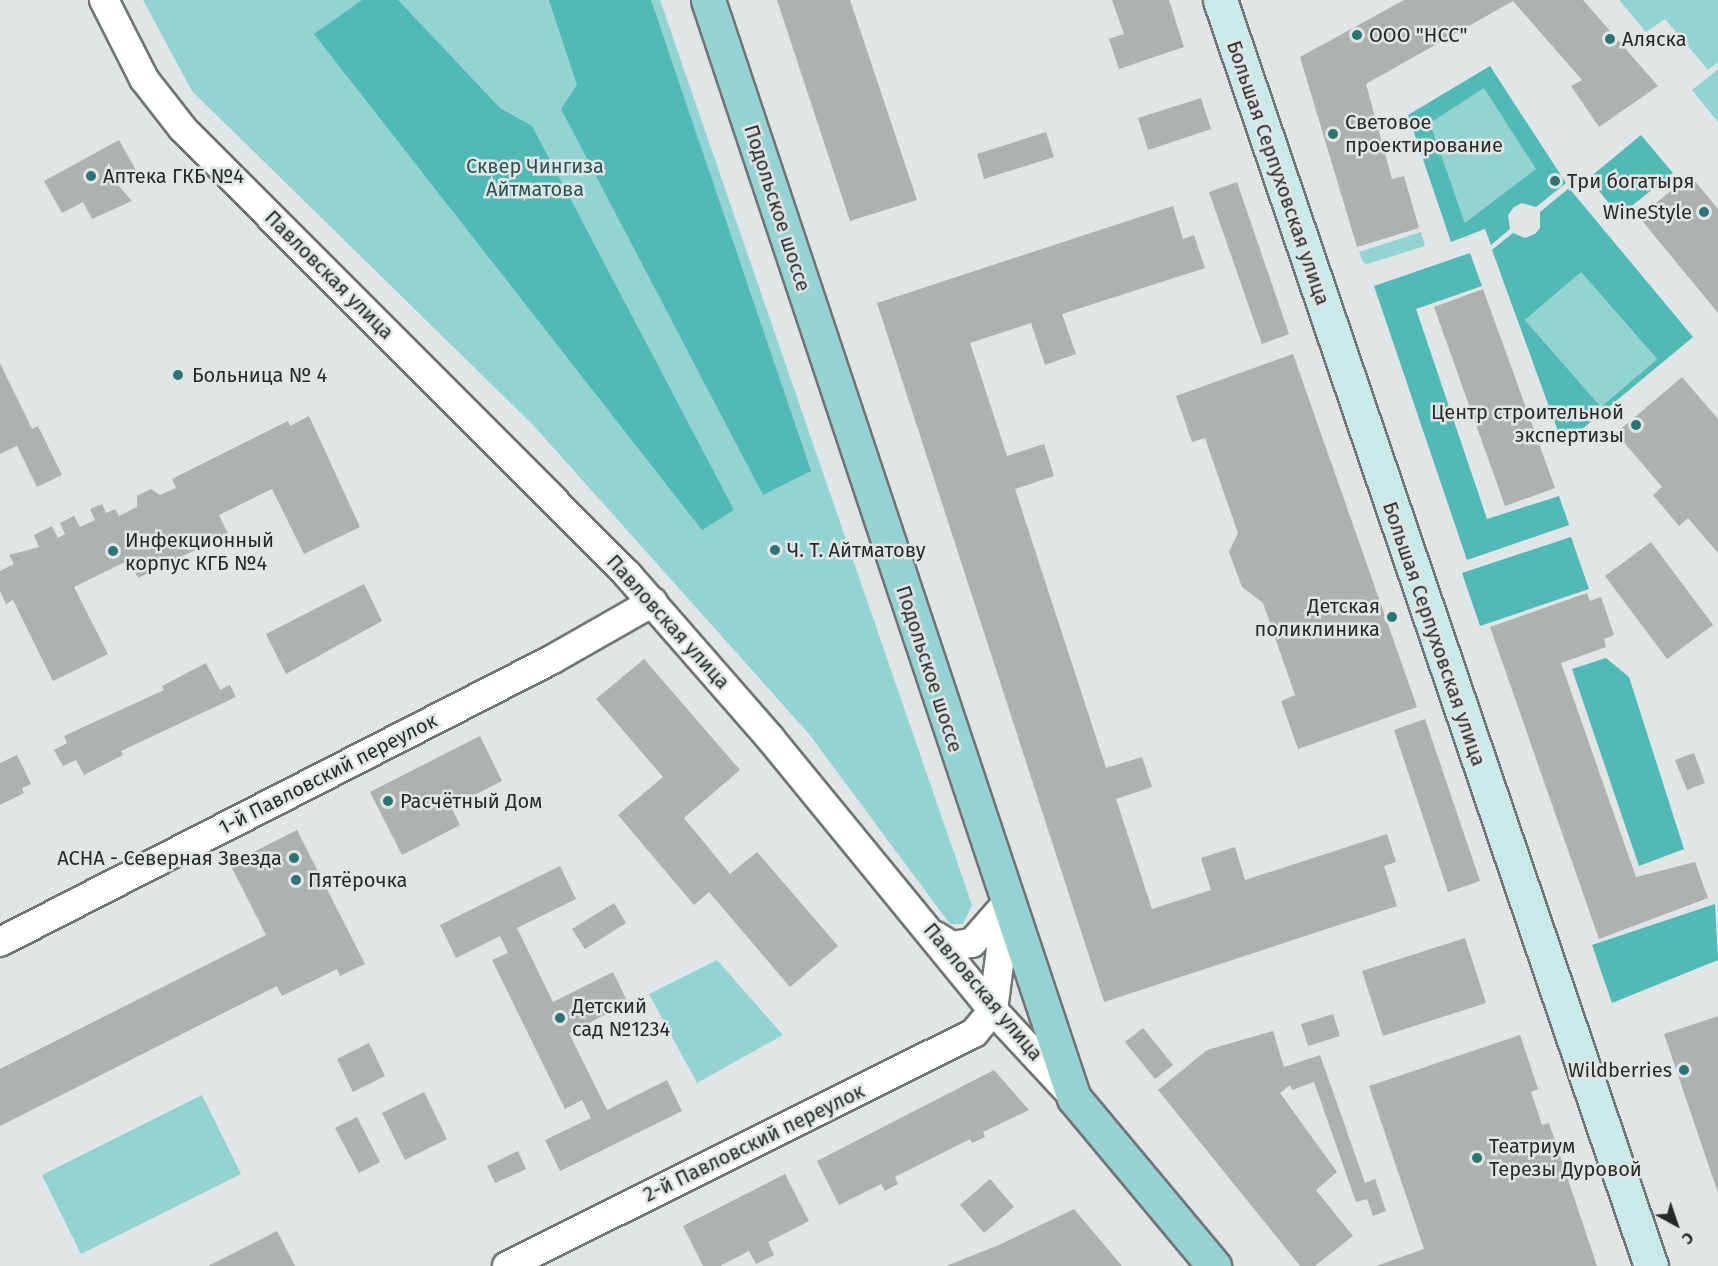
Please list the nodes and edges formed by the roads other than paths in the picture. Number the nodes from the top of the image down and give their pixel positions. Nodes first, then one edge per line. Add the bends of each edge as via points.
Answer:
1 (104, 0) edge
2 (708, 0) edge
3 (1220, 0) edge
4 (653, 602) junction
5 (1007, 903) junction
6 (936, 936) junction
7 (0, 942) edge
8 (993, 1010) junction
9 (1074, 1098) junction
10 (507, 1266) edge
11 (1214, 1266) edge
12 (1650, 1266) edge

1 - 4 street, Павловская улица via 144,79 183,129
2 - 5 main road, Подольское шоссе
3 - 12 street, Большая Серпуховская улица
4 - 6 street, Павловская улица
4 - 7 street, 1-й Павловский переулок via 553,659
5 - 6 street via 972,943 952,946
5 - 8 street
5 - 9 main road, Подольское шоссе
6 - 8 street, Павловская улица
8 - 9 street, Павловская улица
8 - 10 street, 2-й Павловский переулок via 974,1033
9 - 11 main road, Павловская улица

